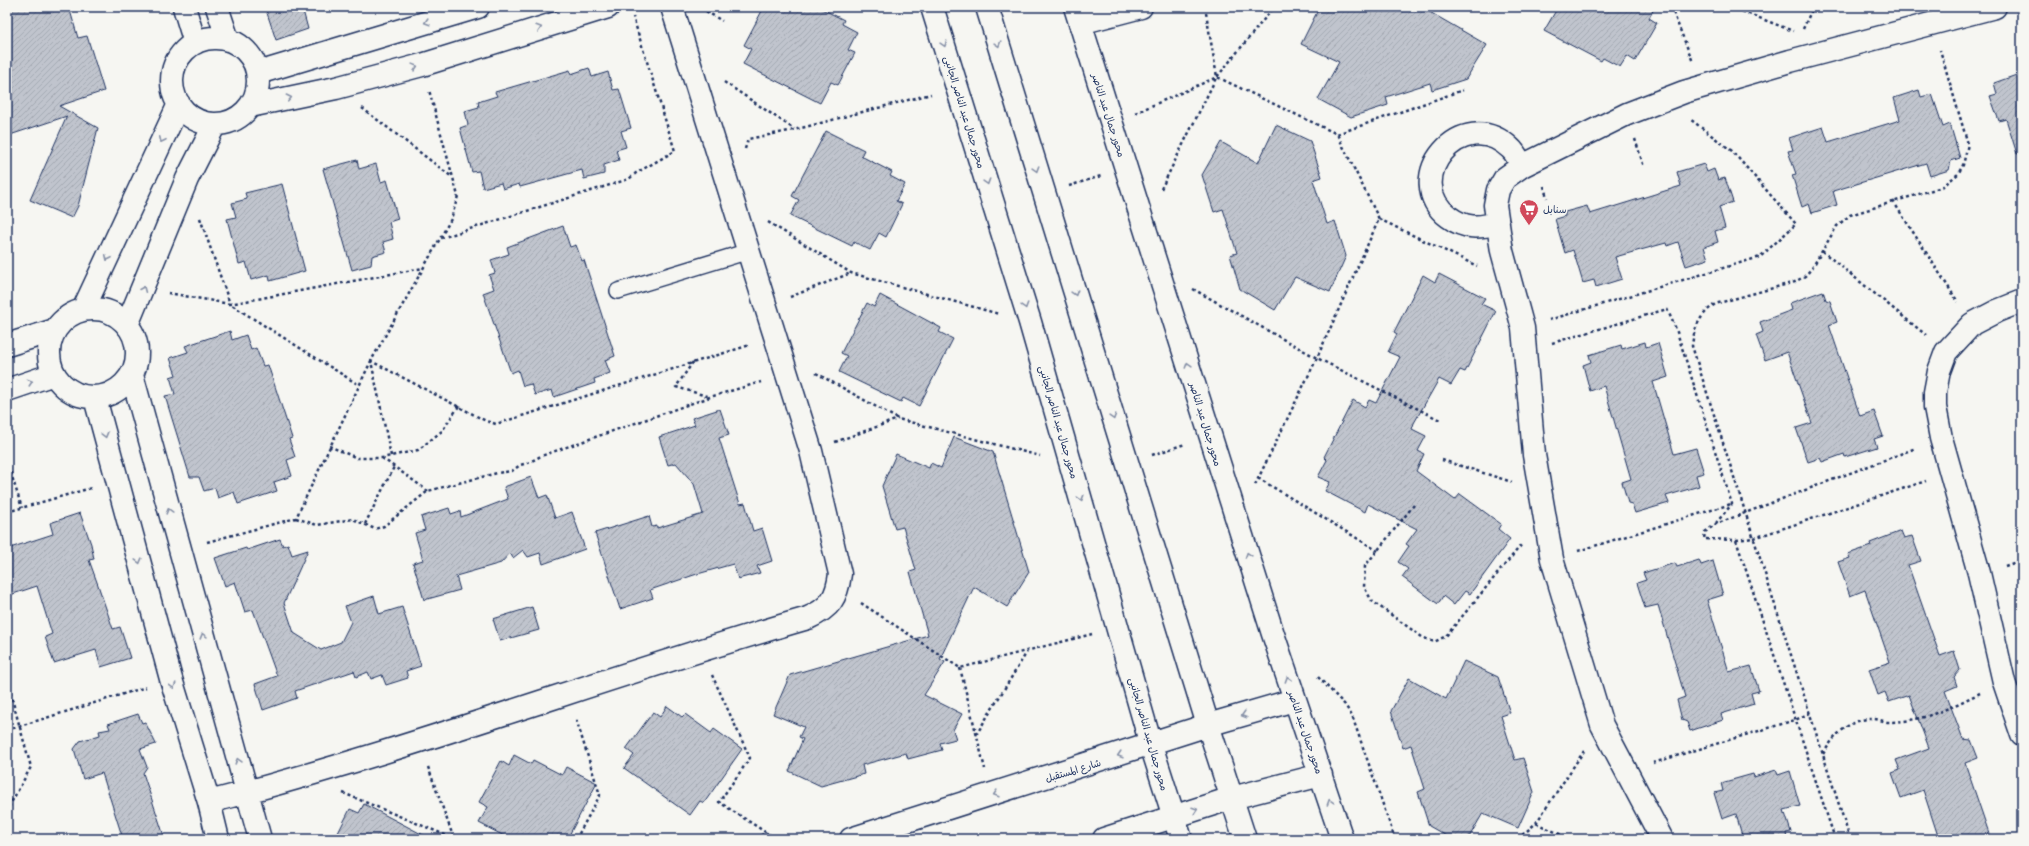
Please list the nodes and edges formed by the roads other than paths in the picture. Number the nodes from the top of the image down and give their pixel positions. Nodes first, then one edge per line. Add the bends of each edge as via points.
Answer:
1 (184, 7) edge
2 (217, 7) edge
3 (478, 7) edge
4 (608, 7) edge
5 (672, 7) edge
6 (932, 7) edge
7 (987, 7) edge
8 (1141, 7) edge
9 (1995, 7) edge
10 (1078, 15) edge
11 (228, 40) junction
12 (195, 43) junction
13 (258, 73) junction
14 (179, 104) junction
15 (250, 106) junction
16 (215, 124) junction
17 (1522, 166) junction
18 (1498, 223) junction
19 (749, 251) junction
20 (618, 291) dead end
21 (2022, 301) edge
22 (83, 310) junction
23 (127, 325) junction
24 (55, 330) junction
25 (7, 345) edge
26 (54, 374) junction
27 (132, 375) junction
28 (7, 390) edge
29 (95, 398) junction
30 (1294, 700) junction
31 (1208, 725) junction
32 (2022, 735) edge
33 (1151, 745) junction
34 (1321, 775) junction
35 (247, 792) junction
36 (1232, 798) junction
37 (209, 802) junction
38 (1174, 817) junction
39 (218, 839) edge
40 (260, 839) edge
41 (851, 839) edge
42 (1104, 839) edge
43 (1181, 839) edge
44 (1245, 839) edge
45 (1342, 839) edge
46 (1662, 839) edge

1 - 12 street
2 - 11 street
3 -> 13 street
15 -> 4 street via 336,88 422,65
5 - 19 street
6 -> 33 street, محور جمال عبد الناصر الجانبى via 1030,322
7 -> 31 street
8 - 10 street
9 - 17 street via 1790,61 1666,99 1627,114
30 -> 10 street, محور جمال عبد الناصر
11 - 12 street via 211,38
11 - 13 street via 248,52
12 - 14 street via 182,54 173,70 174,94
13 - 15 street via 256,96
14 - 16 street via 194,119
14 -> 22 street
15 - 16 street via 241,116 229,122
23 -> 16 street via 188,179
17 - 18 street via 1505,178 1498,190 1495,206
17 - 18 street via 1511,148 1494,137 1474,134 1454,140 1439,154 1432,173 1432,193 1442,211 1458,223 1478,228
18 - 46 street via 1507,275 1523,328 1529,414 1543,517 1552,559 1602,725
19 - 20 lane
19 - 35 street via 811,451 840,574 839,588 822,612 700,649 418,742
21 - 32 street via 1997,310 1972,324 1946,352 1935,392 1941,438 1979,573 2004,682
22 - 23 street via 107,311
22 - 24 street via 67,317
23 - 27 street via 134,336 137,349
24 - 25 street
24 - 26 street via 48,357
28 -> 26 street
26 - 29 street via 75,394
27 - 29 street via 116,391
35 -> 27 street
29 -> 37 street via 171,679
30 -> 31 street, شارع المستقبل
30 - 34 street, محور جمال عبد الناصر
31 - 33 street, شارع المستقبل
31 - 36 street
33 - 38 street, محور جمال عبد الناصر الجانبى
33 -> 41 street, شارع المستقبل
34 - 36 street
45 -> 34 street, محور جمال عبد الناصر
35 - 37 street
35 - 40 street
38 -> 36 street
36 - 44 street
37 - 39 street
38 - 42 street
38 - 43 street, محور جمال عبد الناصر الجانبى

